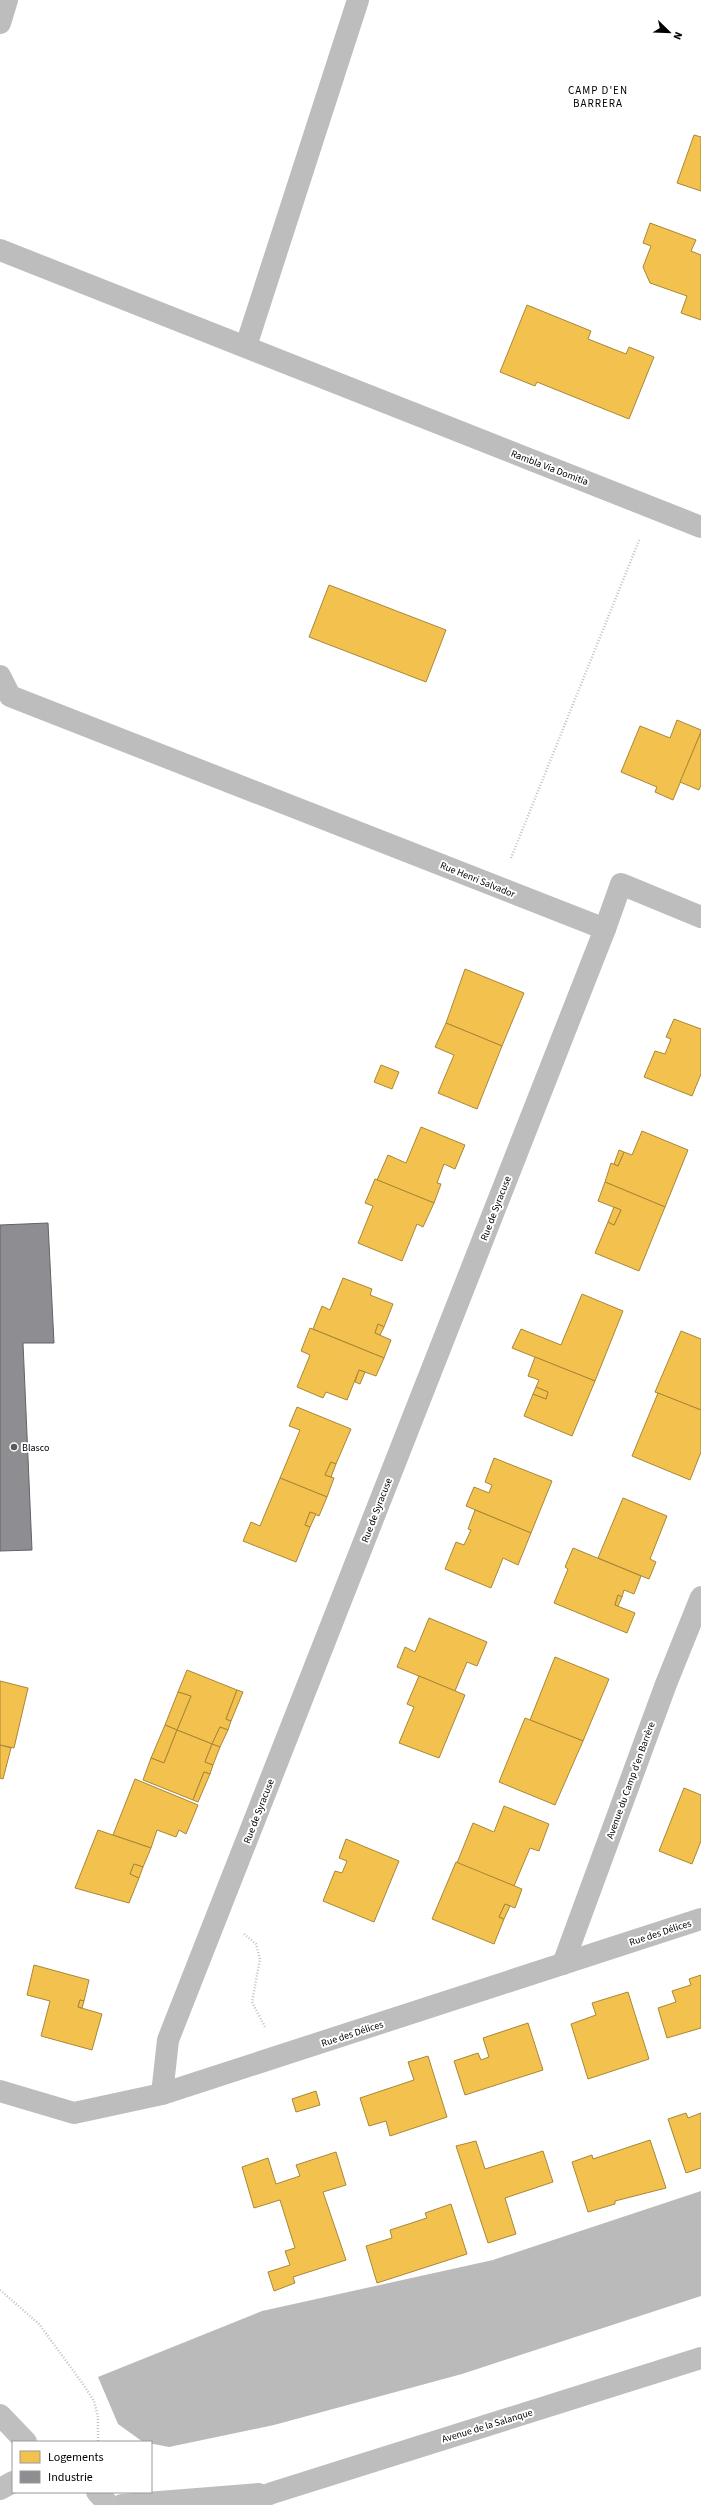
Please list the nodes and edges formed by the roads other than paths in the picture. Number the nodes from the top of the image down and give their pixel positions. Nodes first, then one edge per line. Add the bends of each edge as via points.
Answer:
1 (7, 0) edge
2 (358, 0) edge
3 (0, 23) edge
4 (0, 250) edge
5 (246, 346) junction
6 (701, 527) edge
7 (0, 676) edge
8 (701, 917) edge
9 (605, 929) junction
10 (701, 1597) edge
11 (701, 1919) edge
12 (563, 1964) junction
13 (0, 2091) edge
14 (162, 2094) junction
15 (701, 2358) edge
16 (0, 2415) edge
17 (25, 2441) edge
18 (98, 2493) edge
19 (272, 2493) junction
20 (109, 2505) edge
21 (122, 2505) edge
22 (243, 2505) edge

1 - 3 street
2 - 5 street
4 - 5 street, Rambla Via Domitia
5 - 6 street, Rambla Via Domitia
7 - 9 street, Rue Henri Salvador via 10,696
8 - 9 street via 621,884
9 - 14 street, Rue de Syracuse via 168,2040
10 - 12 street, Avenue du Camp d'en Barrère via 663,1691
11 - 12 street, Rue des Délices
12 - 14 street, Rue des Délices
13 - 14 street, Rue des Délices via 74,2113
15 - 19 street, Avenue de la Salanque
16 - 17 main road
18 - 20 main road
19 - 21 street, Avenue de la Salanque
19 - 22 street, Avenue de la Salanque

